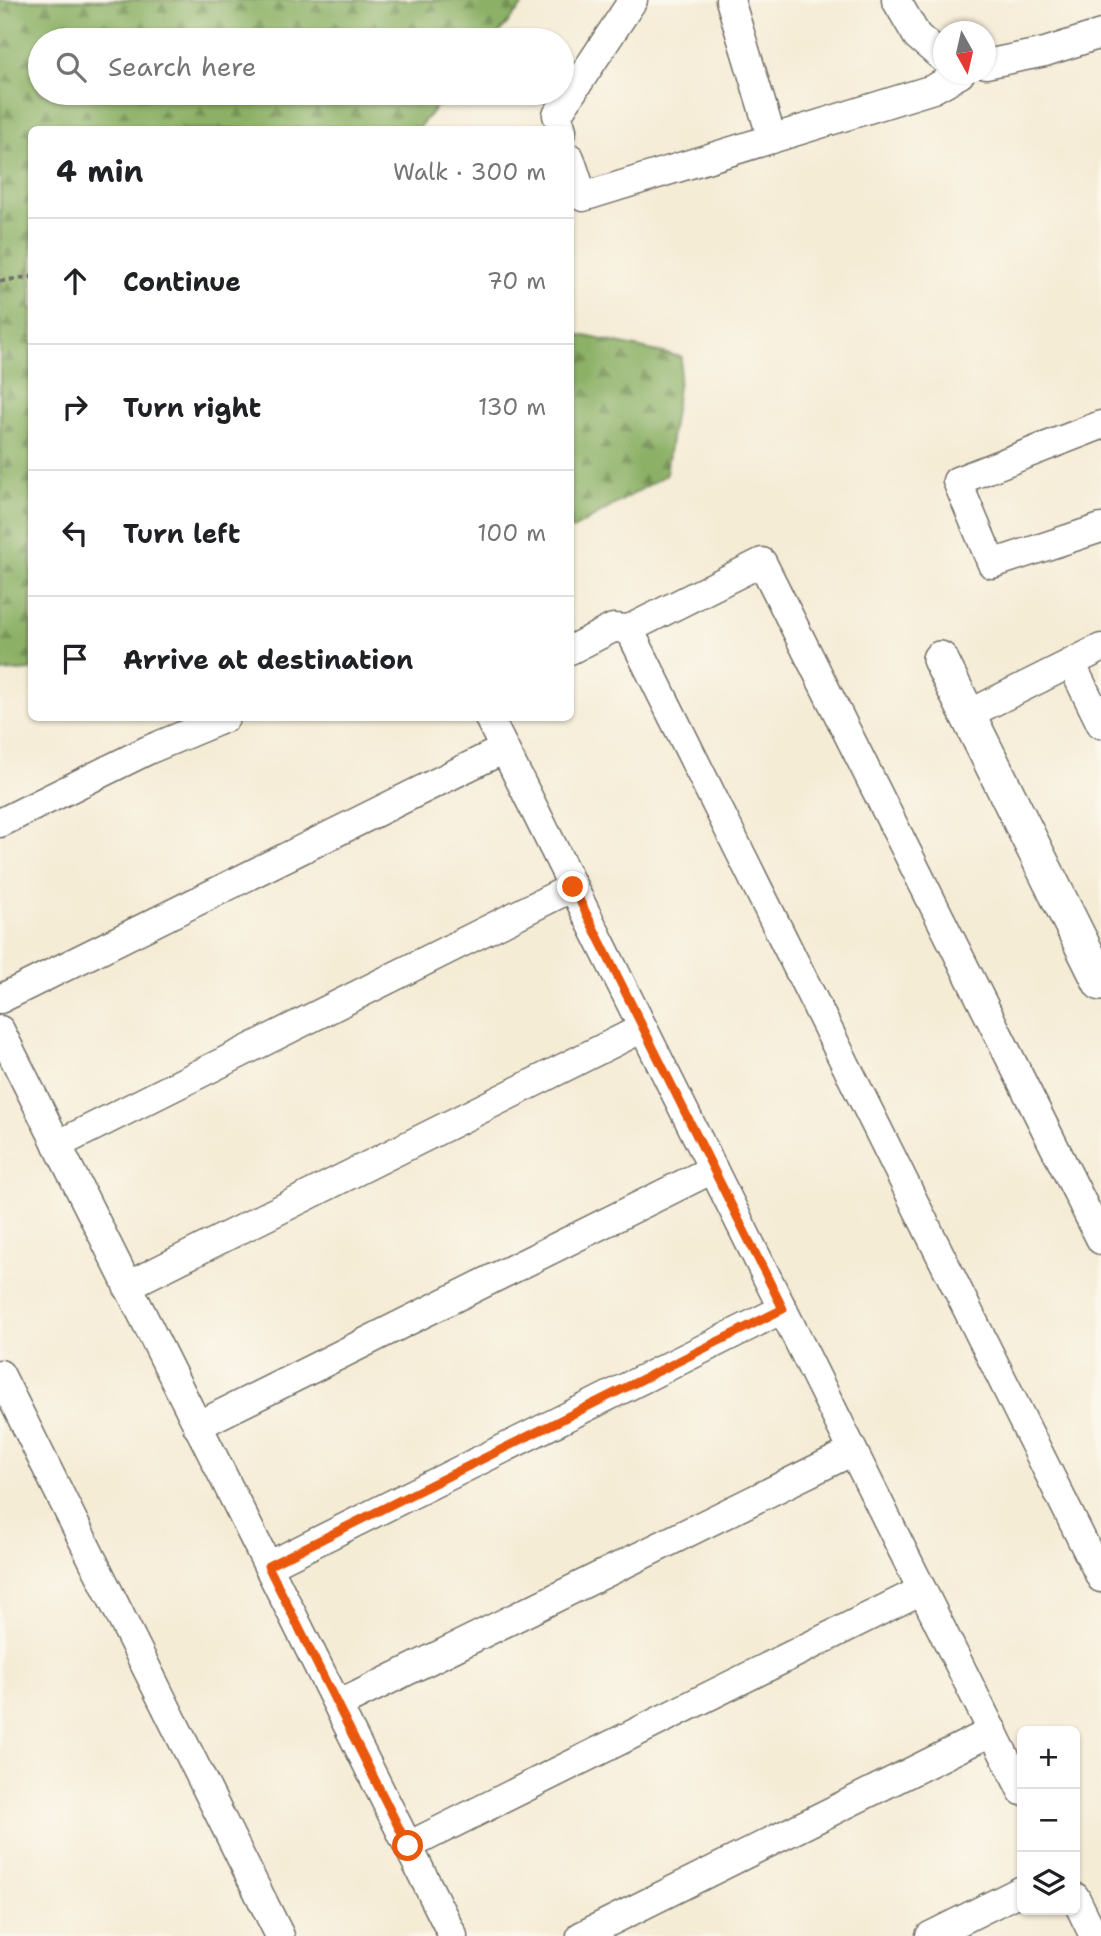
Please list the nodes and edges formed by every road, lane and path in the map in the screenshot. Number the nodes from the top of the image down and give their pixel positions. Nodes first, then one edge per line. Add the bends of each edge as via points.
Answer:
1 (633, 0) edge
2 (730, 0) edge
3 (896, 0) edge
4 (1101, 34) edge
5 (933, 50) edge
6 (996, 62) edge
7 (942, 84) edge
8 (574, 90) edge
9 (564, 105) edge
10 (561, 126) edge
11 (772, 139) junction
12 (574, 170) edge
13 (28, 278) edge
14 (0, 281) edge
15 (1101, 425) edge
16 (1101, 528) edge
17 (629, 629) junction
18 (574, 648) edge
19 (1101, 648) edge
20 (940, 659) dead end
21 (1071, 663) junction
22 (967, 715) junction
23 (218, 721) edge
24 (491, 721) edge
25 (1101, 724) edge
26 (505, 749) junction
27 (0, 823) edge
28 (573, 887) junction
29 (1101, 982) edge
30 (0, 999) edge
31 (643, 1028) junction
32 (0, 1030) edge
33 (57, 1145) junction
34 (713, 1169) junction
35 (1101, 1240) edge
36 (127, 1286) junction
37 (783, 1309) junction
38 (0, 1374) edge
39 (197, 1426) junction
40 (853, 1451) junction
41 (268, 1566) junction
42 (1101, 1578) edge
43 (922, 1590) junction
44 (338, 1705) junction
45 (993, 1731) junction
46 (1021, 1789) edge
47 (408, 1846) junction
48 (1017, 1892) edge
49 (1080, 1905) edge
50 (1096, 1932) edge
51 (280, 1936) edge
52 (453, 1936) edge
53 (581, 1936) edge
54 (930, 1936) edge

1 - 8 street
2 - 11 street
3 - 5 street via 917,36
4 - 6 street
7 - 11 street
9 - 10 street via 557,116
11 - 12 street via 583,197
13 - 14 path
15 - 16 street via 957,481 992,564
17 - 18 street via 613,628
17 - 35 street via 762,562
17 - 42 street
19 - 21 street
20 - 22 street
21 - 22 street
21 - 25 street
22 - 29 street
23 - 27 street
24 - 26 street
26 - 28 street
26 - 30 street
28 - 31 street
28 - 33 street
31 - 34 street
31 - 36 street
32 - 33 street
33 - 36 street
34 - 37 street
34 - 39 street
36 - 39 street
37 - 40 street
37 - 41 street
38 - 51 street
39 - 41 street
40 - 43 street
40 - 44 street
41 - 44 street
43 - 45 street
43 - 47 street
44 - 47 street
45 - 46 street
45 - 53 street
47 - 52 street
48 - 54 street
49 - 50 street

